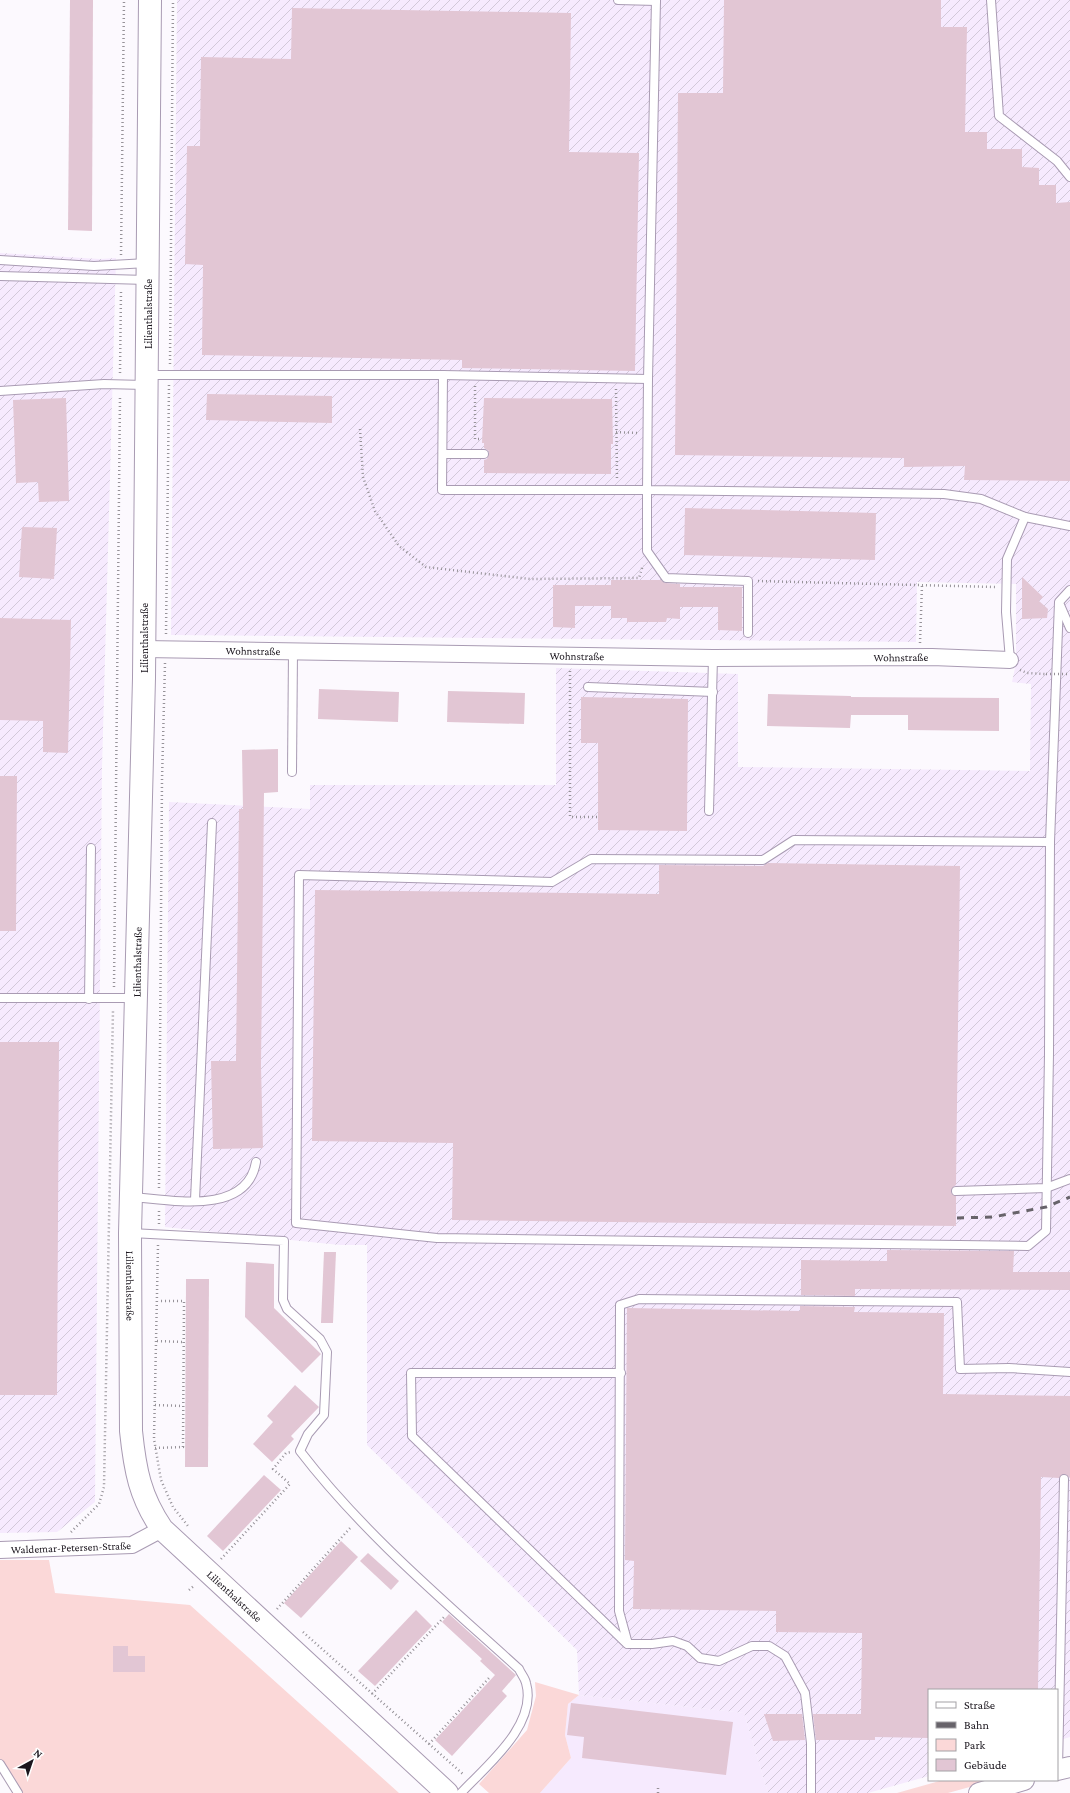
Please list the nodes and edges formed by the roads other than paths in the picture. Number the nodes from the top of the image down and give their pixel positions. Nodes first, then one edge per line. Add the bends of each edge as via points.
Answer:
1 (150, 0) edge
2 (618, 0) edge
3 (991, 0) edge
4 (656, 1) edge
5 (1070, 177) edge
6 (0, 260) edge
7 (148, 272) junction
8 (0, 276) edge
9 (443, 375) junction
10 (648, 379) junction
11 (147, 380) junction
12 (0, 391) edge
13 (443, 454) junction
14 (484, 454) dead end
15 (647, 490) junction
16 (1025, 516) junction
17 (1070, 526) edge
18 (1070, 590) edge
19 (1059, 602) junction
20 (1070, 628) edge
21 (748, 633) dead end
22 (144, 649) junction
23 (293, 651) junction
24 (713, 658) junction
25 (1010, 660) joint
26 (588, 687) dead end
27 (713, 692) junction
28 (292, 772) dead end
29 (709, 811) dead end
30 (212, 823) dead end
31 (1050, 842) junction
32 (91, 848) dead end
33 (0, 998) edge
34 (136, 998) junction
35 (89, 999) junction
36 (256, 1162) dead end
37 (1070, 1179) edge
38 (1046, 1188) junction
39 (956, 1191) dead end
40 (131, 1197) junction
41 (196, 1200) junction
42 (130, 1233) junction
43 (621, 1372) junction
44 (1070, 1372) edge
45 (1064, 1479) dead end
46 (162, 1529) junction
47 (0, 1550) edge
48 (628, 1644) junction
49 (0, 1764) edge
50 (1062, 1769) edge
51 (1021, 1781) edge
52 (18, 1793) edge
53 (447, 1793) edge
54 (461, 1793) edge
55 (811, 1793) edge
56 (979, 1793) edge

1 - 7 main road, Lilienthalstraße
2 - 4 lane
3 - 5 lane via 999,116 1057,161
4 - 10 lane
6 - 7 lane via 121,266
7 - 8 lane via 121,280
7 - 11 main road, Lilienthalstraße
9 - 10 lane
9 - 11 lane
9 - 13 lane
10 - 15 lane
11 - 12 lane
11 - 22 main road, Lilienthalstraße
13 - 14 lane
13 - 15 lane via 442,490
15 - 16 lane via 944,494 981,499
15 - 21 lane via 646,552 666,578 748,581
16 - 17 lane
16 - 25 lane via 1007,559
18 - 19 lane
19 - 20 lane
19 - 31 lane
22 - 23 street, Wohnstraße
22 - 34 main road, Lilienthalstraße
23 - 24 street, Wohnstraße
23 - 28 lane
24 - 25 street, Wohnstraße via 932,657
24 - 27 lane
26 - 27 lane
27 - 29 lane
30 - 41 lane
31 - 38 lane
31 - 38 lane via 794,840 763,860 590,859 552,882 299,874 296,1222 437,1238 1028,1246 1046,1231
32 - 35 lane
33 - 35 lane
34 - 35 lane
34 - 40 main road, Lilienthalstraße
36 - 41 lane via 251,1180 237,1193 215,1200
37 - 38 lane
38 - 39 lane
40 - 41 lane
40 - 42 main road, Lilienthalstraße
42 - 46 main road, Lilienthalstraße via 133,1454 138,1482 145,1501
42 - 54 lane via 284,1241 282,1300 287,1309 320,1339 327,1352 324,1415 308,1434 300,1451 358,1520 519,1669 526,1684 527,1705 521,1724 512,1738
43 - 44 lane via 620,1305 639,1299 957,1302 960,1369 1009,1368
43 - 48 lane via 619,1611
43 - 48 lane via 411,1372 412,1436
45 - 50 lane
46 - 47 street, Waldemar-Petersen-Straße via 132,1545
46 - 53 main road, Lilienthalstraße
48 - 55 lane via 673,1641 687,1646 700,1658 719,1661 752,1646 769,1646 784,1656 805,1693 811,1743
49 - 52 lane
51 - 56 street

